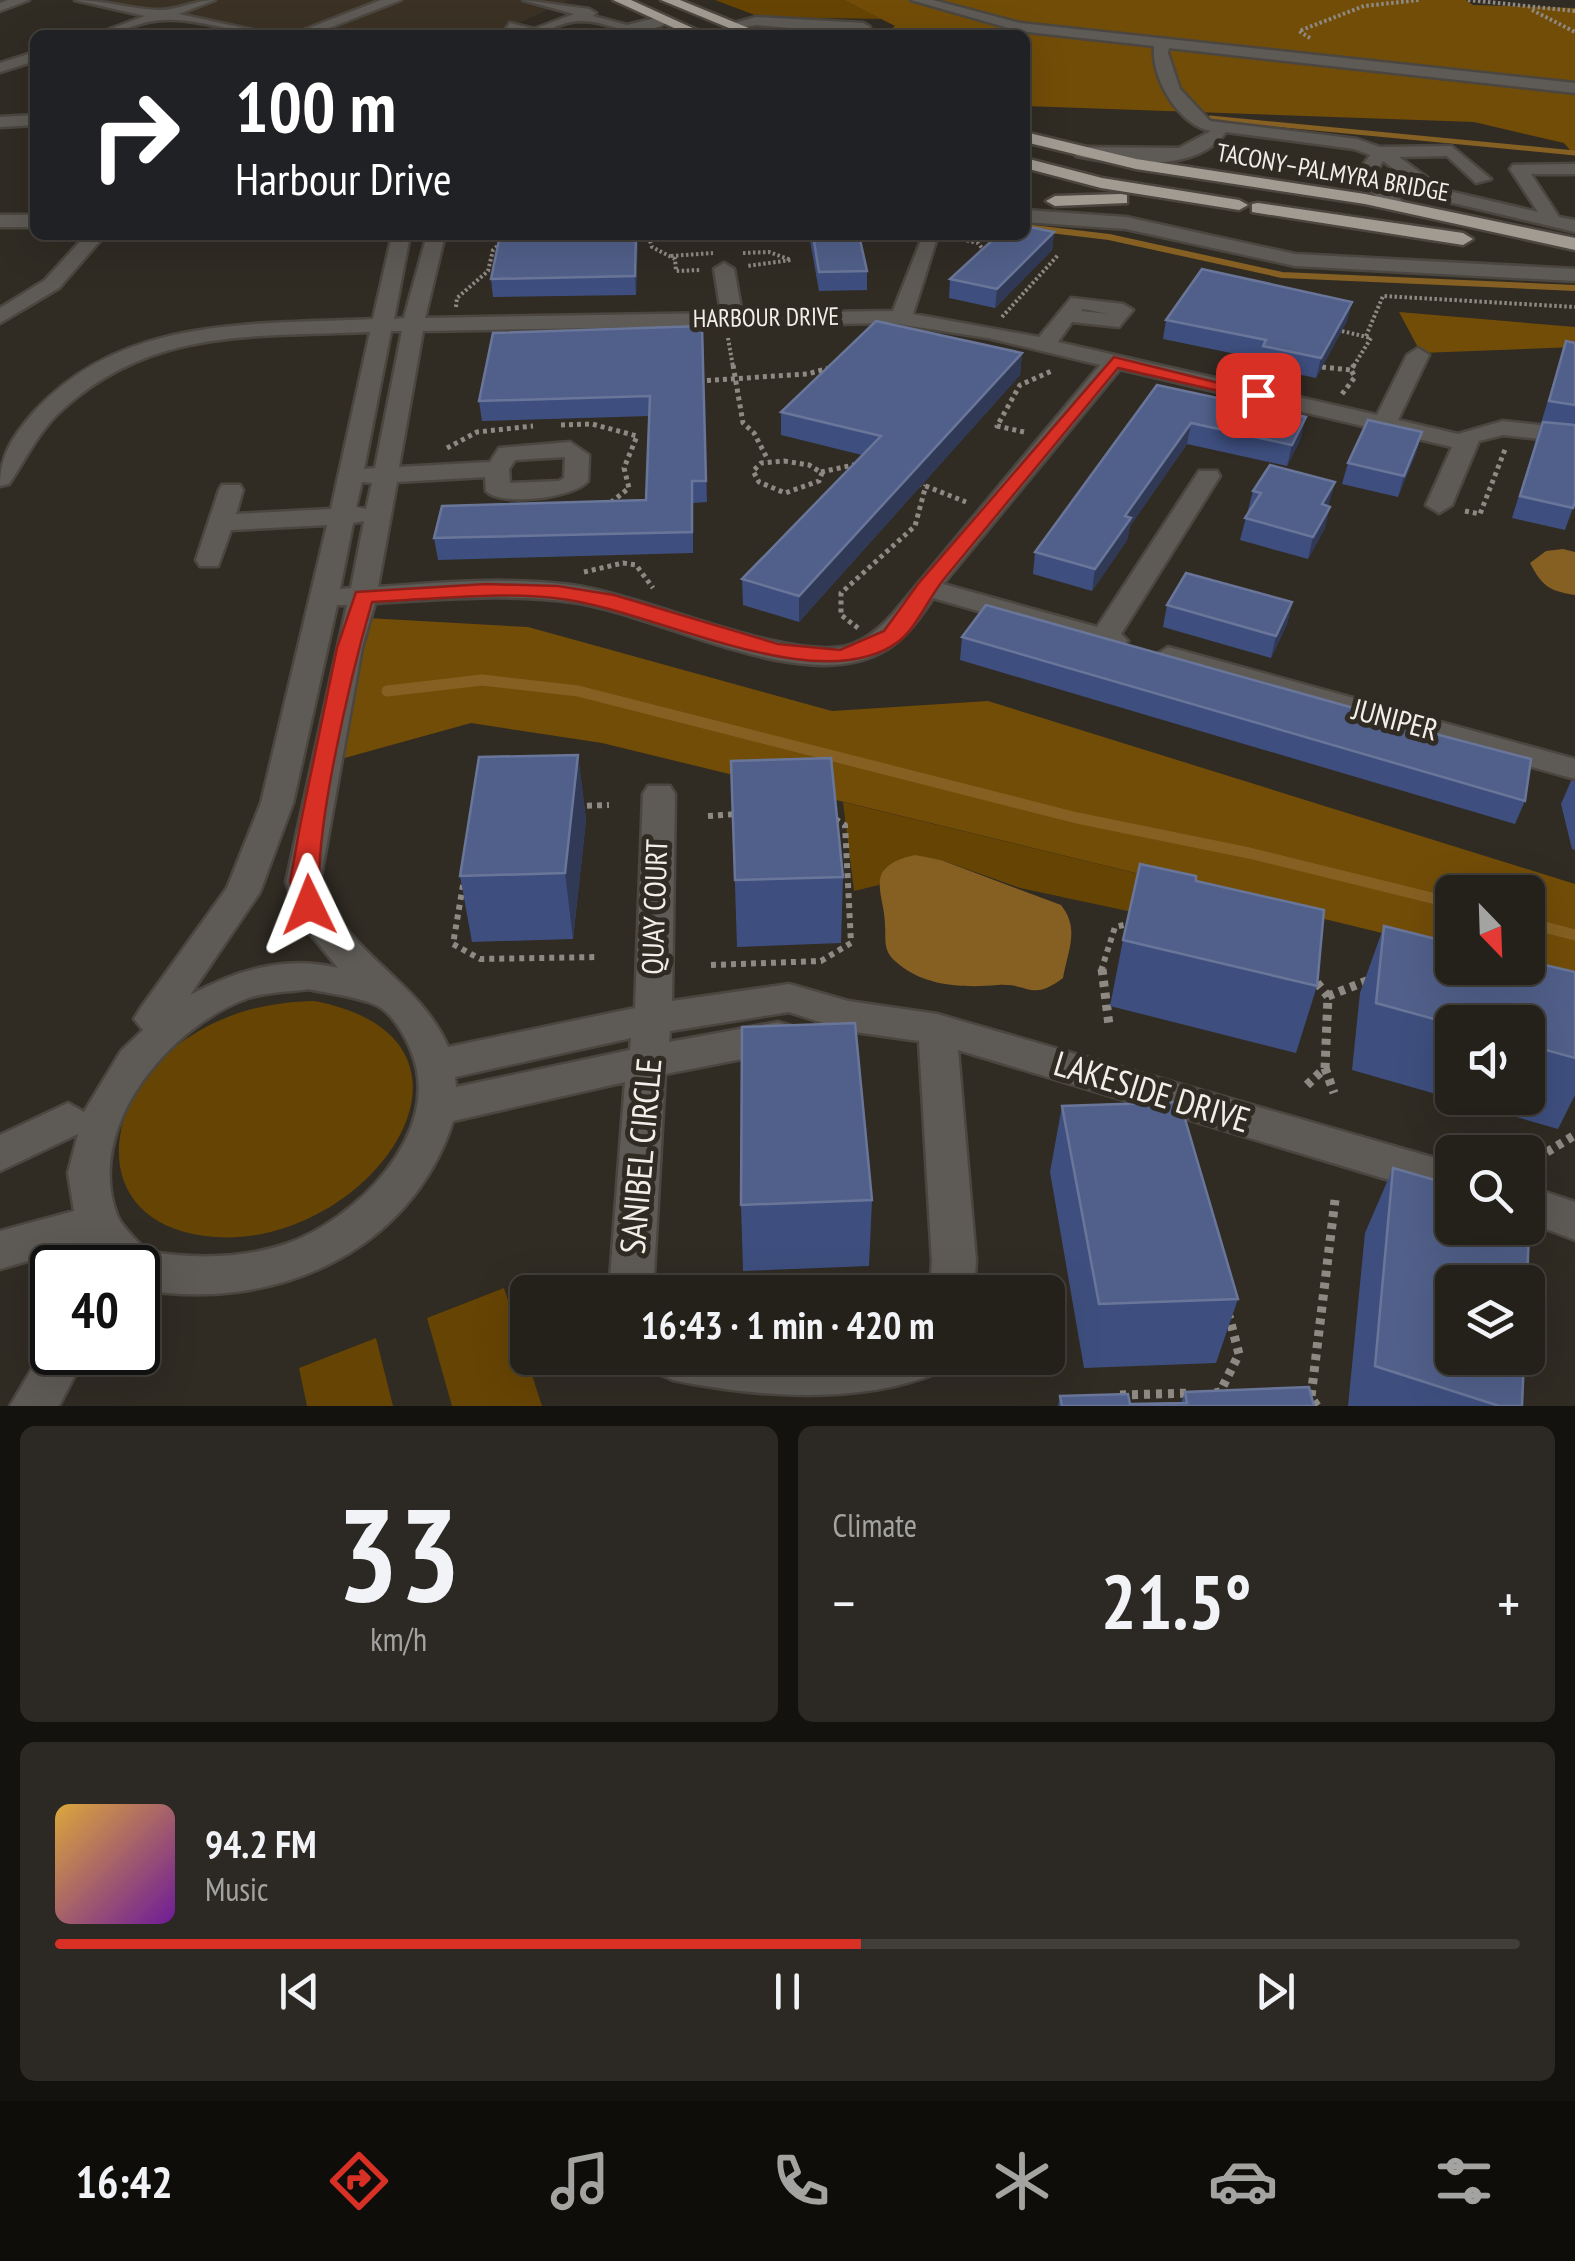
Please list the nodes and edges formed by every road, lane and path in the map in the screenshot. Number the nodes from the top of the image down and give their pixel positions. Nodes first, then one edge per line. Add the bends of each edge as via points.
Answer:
1 (22, 0) edge
2 (82, 0) edge
3 (394, 0) edge
4 (530, 0) edge
5 (575, 0) edge
6 (668, 0) edge
7 (918, 0) edge
8 (941, 0) edge
9 (1468, 0) edge
10 (622, 1) edge
11 (197, 2) edge
12 (0, 6) edge
13 (560, 6) junction
14 (1532, 10) junction
15 (1575, 11) edge
16 (162, 15) junction
17 (584, 15) junction
18 (664, 20) junction
19 (734, 25) junction
20 (510, 28) junction
21 (116, 30) edge
22 (242, 30) edge
23 (312, 30) edge
24 (505, 30) edge
25 (519, 30) edge
26 (547, 30) edge
27 (620, 30) edge
28 (632, 30) edge
29 (689, 30) edge
30 (746, 30) edge
31 (805, 30) edge
32 (863, 30) edge
33 (1575, 32) edge
34 (1162, 43) junction
35 (30, 58) edge
36 (0, 68) edge
37 (1575, 85) edge
38 (30, 120) edge
39 (0, 122) edge
40 (1222, 127) junction
41 (1030, 138) edge
42 (1082, 152) junction
43 (1380, 152) junction
44 (1030, 164) edge
45 (1575, 169) edge
46 (1030, 177) edge
47 (1482, 179) junction
48 (1526, 179) junction
49 (1415, 180) junction
50 (1130, 188) junction
51 (1179, 196) junction
52 (1054, 201) joint
53 (1030, 202) edge
54 (1399, 206) junction
55 (1030, 216) edge
56 (30, 221) edge
57 (1553, 221) junction
58 (0, 222) edge
59 (1575, 226) edge
60 (92, 240) edge
61 (400, 240) edge
62 (650, 240) dead end
63 (930, 240) edge
64 (968, 240) edge
65 (501, 244) edge
66 (1575, 244) edge
67 (432, 249) edge
68 (743, 253) dead end
69 (687, 254) dead end
70 (1059, 254) dead end
71 (1575, 256) edge
72 (980, 257) edge
73 (398, 264) junction
74 (724, 269) junction
75 (689, 270) junction
76 (1575, 276) edge
77 (1575, 307) edge
78 (1067, 316) dead end
79 (0, 317) edge
80 (454, 318) dead end
81 (732, 318) junction
82 (901, 318) junction
83 (383, 325) junction
84 (414, 325) junction
85 (1342, 331) edge
86 (988, 332) junction
87 (1366, 336) junction
88 (1044, 346) junction
89 (1072, 352) junction
90 (1418, 355) dead end
91 (842, 362) edge
92 (1114, 362) junction
93 (1322, 367) edge
94 (1350, 370) junction
95 (736, 376) junction
96 (695, 382) edge
97 (1342, 394) dead end
98 (1384, 424) junction
99 (1575, 436) edge
100 (1050, 438) junction
101 (1508, 441) dead end
102 (1466, 444) junction
103 (860, 456) edge
104 (768, 460) junction
105 (859, 464) junction
106 (497, 469) dead end
107 (864, 471) edge
108 (820, 472) junction
109 (384, 475) junction
110 (349, 476) junction
111 (1208, 476) dead end
112 (0, 479) edge
113 (910, 481) edge
114 (926, 485) junction
115 (231, 490) dead end
116 (1439, 505) joint
117 (991, 510) junction
118 (377, 514) junction
119 (340, 516) junction
120 (220, 522) junction
121 (209, 560) dead end
122 (926, 588) junction
123 (363, 596) junction
124 (323, 598) junction
125 (1104, 638) junction
126 (879, 644) junction
127 (1575, 769) edge
128 (659, 794) dead end
129 (317, 804) junction
130 (609, 805) dead end
131 (573, 806) edge
132 (276, 807) junction
133 (819, 810) edge
134 (745, 814) edge
135 (708, 816) dead end
136 (465, 876) edge
137 (1144, 920) edge
138 (597, 957) dead end
139 (711, 964) dead end
140 (1302, 964) edge
141 (1384, 984) edge
142 (388, 996) junction
143 (1328, 996) junction
144 (848, 1016) junction
145 (153, 1019) junction
146 (653, 1019) junction
147 (1109, 1025) dead end
148 (938, 1029) junction
149 (647, 1061) junction
150 (436, 1064) junction
151 (1325, 1068) junction
152 (1307, 1085) dead end
153 (1334, 1093) dead end
154 (436, 1109) junction
155 (68, 1120) junction
156 (1575, 1135) edge
157 (1547, 1152) dead end
158 (0, 1154) edge
159 (1435, 1176) edge
160 (1335, 1200) dead end
161 (1545, 1210) edge
162 (1575, 1221) edge
163 (80, 1228) junction
164 (101, 1245) edge
165 (0, 1250) edge
166 (160, 1274) edge
167 (632, 1275) edge
168 (951, 1275) edge
169 (1224, 1300) edge
170 (51, 1375) edge
171 (1112, 1395) edge
172 (33, 1406) edge
173 (1317, 1406) edge

1 - 12 street
2 - 16 street
3 - 23 street
4 - 13 street
5 - 13 street
6 - 19 highway
7 - 34 street via 1003,24
8 - 37 street via 1026,23
9 - 14 path
10 - 17 street
10 - 18 highway
11 - 16 street
13 - 17 street
13 - 20 street
14 - 15 path
14 - 33 path
16 - 21 street
16 - 22 street
17 - 26 street
17 - 27 street
18 - 28 street
18 - 29 highway
19 - 30 highway
19 - 31 street via 769,22
20 - 24 street
20 - 25 street
31 - 32 street
34 - 37 street
34 - 40 street via 1167,80 1188,112
35 - 36 street
38 - 39 street
40 - 42 street via 1208,144 1173,154
40 - 43 street via 1334,138
41 - 42 highway, TACONY–PALMYRA BRIDGE
42 - 54 highway, TACONY–PALMYRA BRIDGE
43 - 47 street via 1451,151
43 - 49 street
43 - 54 street via 1362,178
44 - 50 highway
45 - 48 street via 1520,169
46 - 50 highway
47 - 48 street
47 - 49 street
48 - 57 street
49 - 57 street via 1453,200
50 - 51 highway
51 - 52 highway
51 - 71 highway, TACONY–PALMYRA BRIDGE
52 - 53 street
54 - 66 highway, TACONY–PALMYRA BRIDGE
55 - 76 street via 1126,223 1295,260
56 - 58 street
57 - 59 street
60 - 79 street via 52,284
61 - 73 street
62 - 75 path via 652,248 674,259 676,271
63 - 82 street
64 - 72 path via 985,252
65 - 80 path via 488,271 457,298
67 - 73 street
67 - 84 street
68 - 74 path via 791,260
69 - 75 path
70 - 86 path
73 - 83 street
74 - 75 path
74 - 81 street
77 - 87 path via 1384,296
78 - 88 street
81 - 82 street, HARBOUR DRIVE
81 - 84 street, HARBOUR DRIVE
81 - 95 path via 720,331 730,339
82 - 86 street, HARBOUR DRIVE
83 - 84 street, HARBOUR DRIVE
83 - 110 street
83 - 112 street, HARBOUR DRIVE via 196,334 143,348 54,404
84 - 109 street
85 - 87 path
86 - 88 street, HARBOUR DRIVE
87 - 94 path
88 - 89 street, HARBOUR DRIVE
89 - 92 street, HARBOUR DRIVE
89 - 100 path via 1059,368 1020,385 997,426
90 - 98 street
91 - 95 path via 807,374
92 - 98 street, HARBOUR DRIVE
92 - 100 street
93 - 94 path
94 - 97 path via 1355,378
95 - 96 path
95 - 104 path via 743,423
98 - 102 street, HARBOUR DRIVE
99 - 102 street via 1503,428 1483,430
100 - 117 street
101 - 116 path via 1480,514
102 - 116 street
103 - 105 path
104 - 108 path
104 - 108 path via 753,471 759,482 785,493 810,488
105 - 107 path
105 - 108 path
106 - 109 street
109 - 110 street
109 - 118 street
110 - 119 street
111 - 125 street
113 - 114 path
114 - 117 path
114 - 126 path via 915,526 841,594 841,615
115 - 120 street
117 - 122 street
118 - 119 street
118 - 123 street
119 - 120 street
119 - 124 street
120 - 121 street
122 - 125 street, JUNIPER
122 - 126 street
123 - 124 street
123 - 126 street via 558,592 800,656 842,656
123 - 129 street
124 - 132 street
125 - 127 street, JUNIPER
128 - 146 street, QUAY COURT
129 - 132 street
129 - 142 street via 303,882 309,905
130 - 131 path
132 - 145 street via 243,892
133 - 139 path via 845,825 852,943 822,960
134 - 135 path
136 - 138 path via 453,944 480,959
137 - 147 path via 1115,927 1100,972
140 - 143 path
141 - 143 path via 1366,980
142 - 145 street via 326,975 257,977 186,999
142 - 150 street via 420,1025
143 - 151 path
144 - 146 street, LAKESIDE DRIVE via 789,998
144 - 148 street, LAKESIDE DRIVE
144 - 149 street, LAKESIDE DRIVE via 821,1028
145 - 155 street via 94,1072
146 - 149 street, SANIBEL CIRCLE
146 - 150 street, LAKESIDE DRIVE
148 - 159 street, LAKESIDE DRIVE
148 - 168 street
149 - 154 street, LAKESIDE DRIVE
149 - 167 street, SANIBEL CIRCLE
150 - 154 street
151 - 152 path
151 - 153 path
154 - 166 street via 406,1177 349,1232 268,1269 222,1278
155 - 158 street
155 - 163 street via 60,1171 68,1209
156 - 157 path
160 - 173 path via 1311,1398
161 - 162 street
163 - 164 street
163 - 165 street
169 - 171 path via 1239,1354 1220,1392
170 - 172 street

